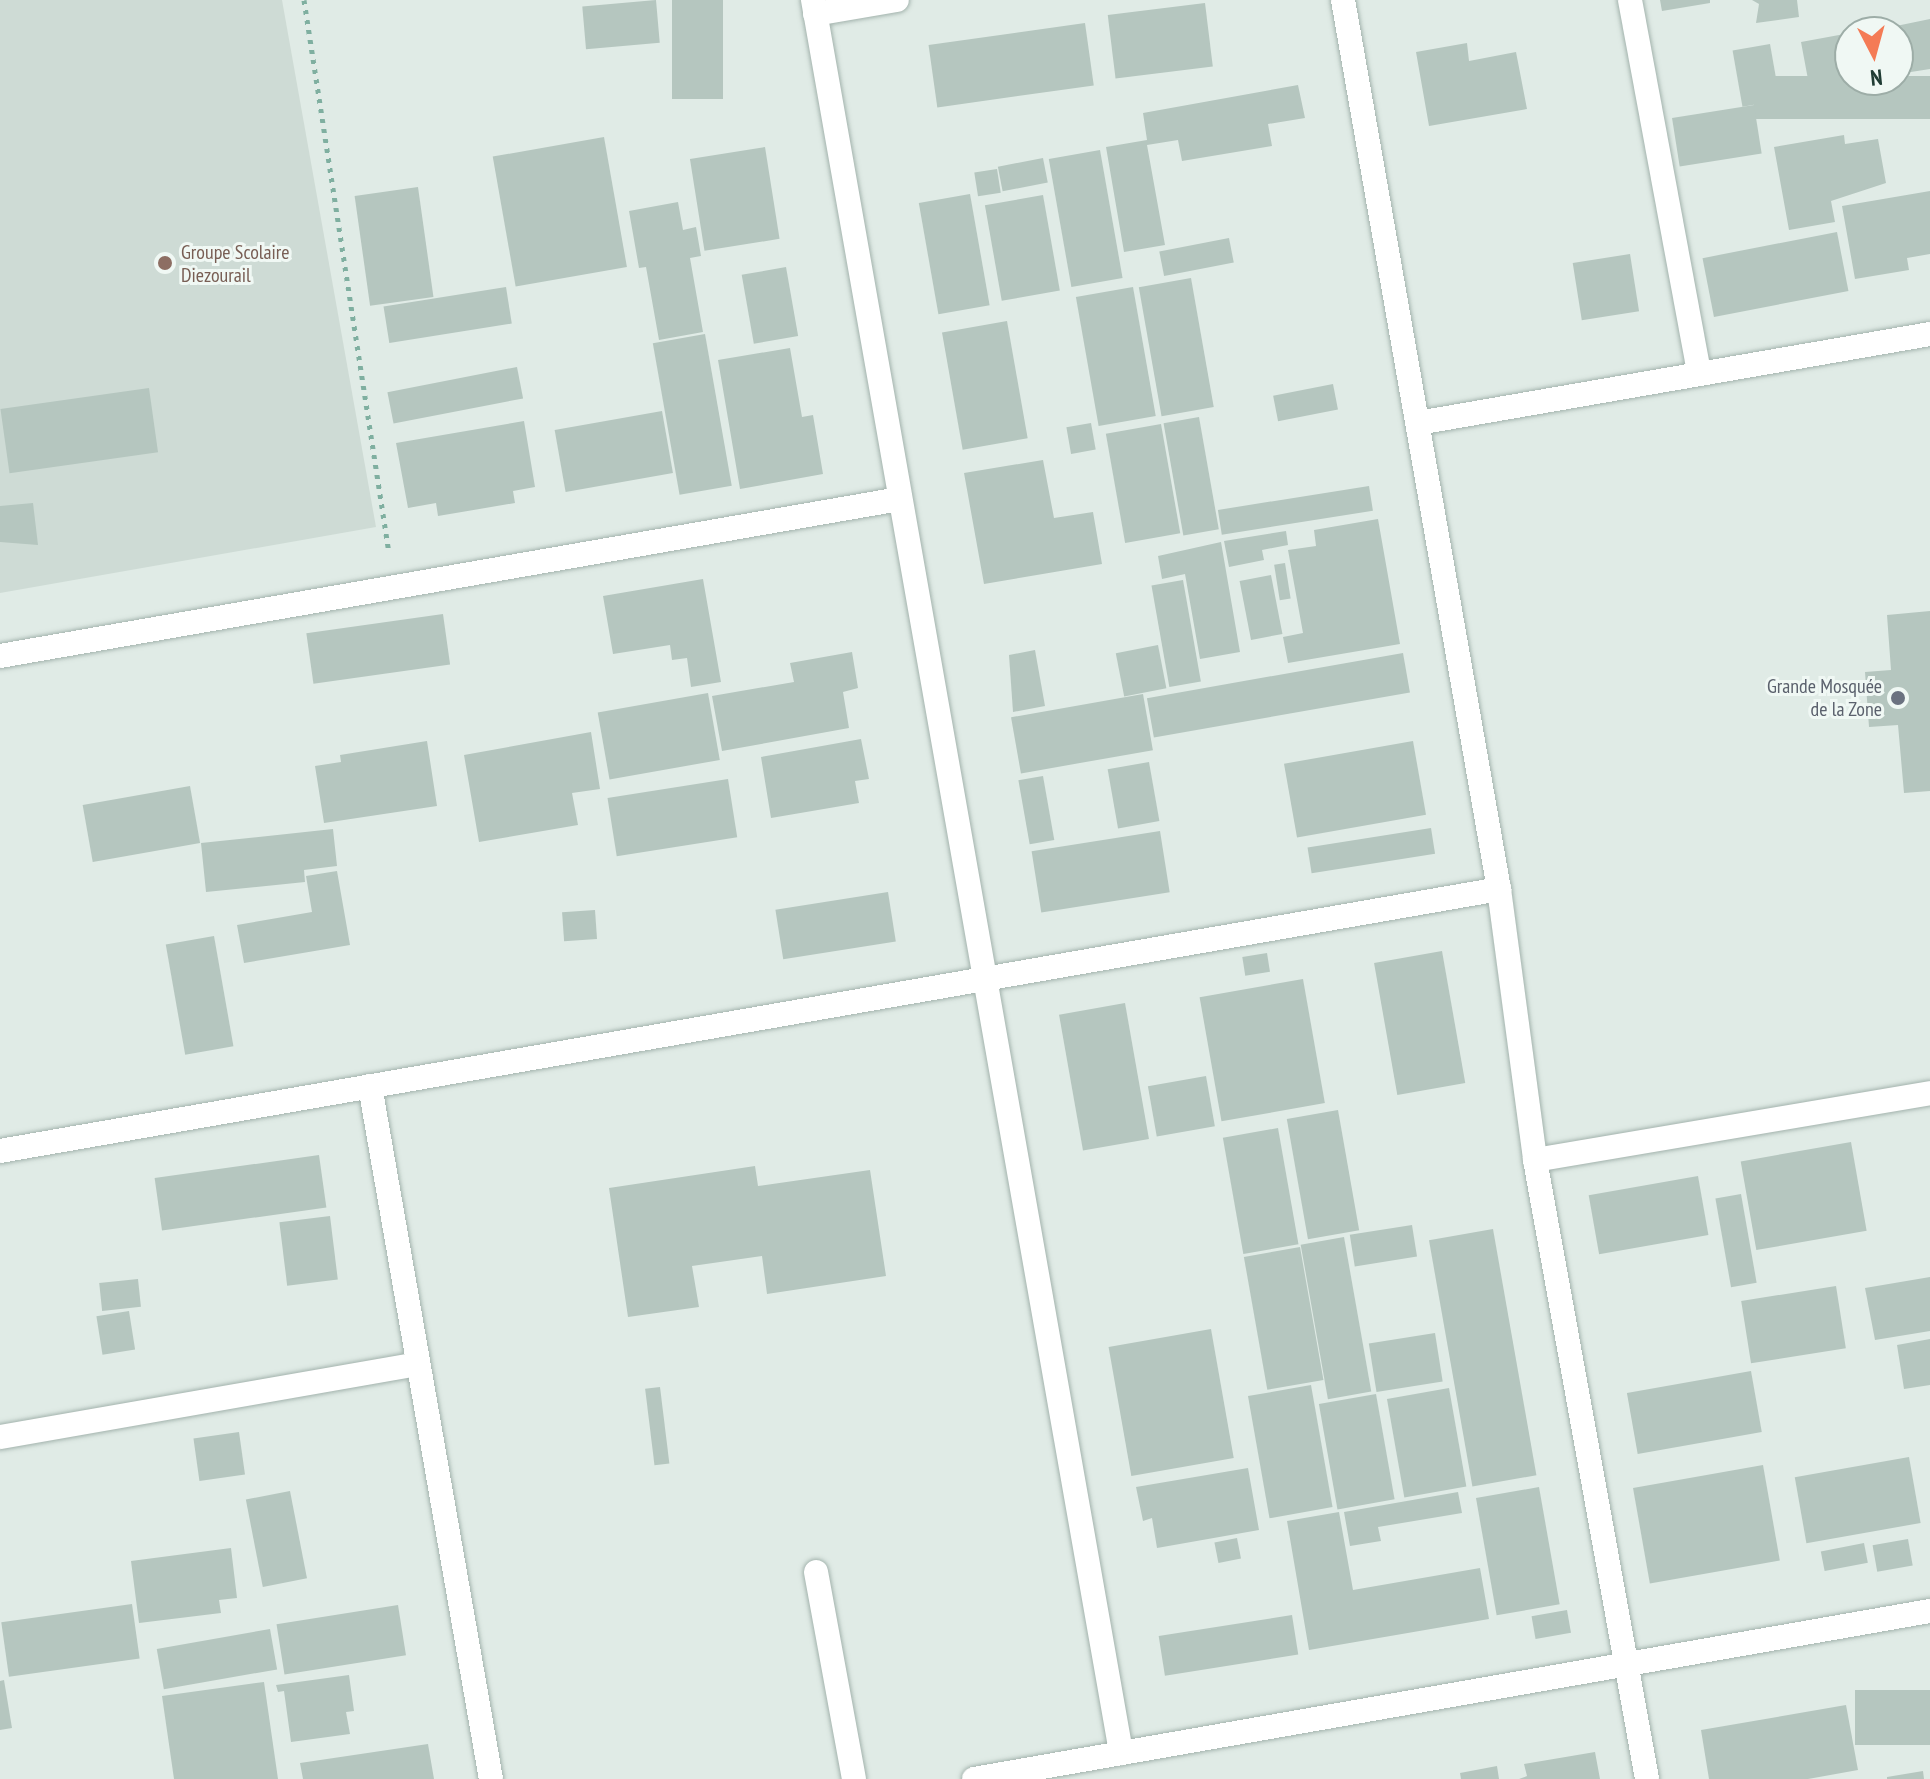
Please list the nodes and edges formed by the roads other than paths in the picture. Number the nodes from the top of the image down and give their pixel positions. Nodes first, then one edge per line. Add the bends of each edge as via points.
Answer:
1 (897, 0) edge
2 (1343, 0) edge
3 (1630, 0) edge
4 (814, 7) edge
5 (1930, 334) edge
6 (1699, 374) junction
7 (1418, 423) junction
8 (900, 499) junction
9 (0, 656) edge
10 (1499, 889) junction
11 (985, 979) junction
12 (370, 1086) junction
13 (1930, 1093) edge
14 (0, 1151) edge
15 (1535, 1160) junction
16 (418, 1364) junction
17 (0, 1437) edge
18 (816, 1572) dead end
19 (1930, 1611) edge
20 (1624, 1665) junction
21 (1121, 1753) junction
22 (491, 1779) edge
23 (854, 1779) edge
24 (974, 1779) edge
25 (1647, 1779) edge

1 - 4 street
2 - 7 street
3 - 6 street
4 - 8 street
5 - 6 street
6 - 7 street
7 - 10 street
8 - 9 street
8 - 11 street
10 - 11 street
10 - 15 street
11 - 12 street
11 - 21 street
12 - 14 street
12 - 16 street
13 - 15 street
15 - 20 street
16 - 17 street
16 - 22 street
18 - 23 street
19 - 20 street
20 - 21 street
20 - 25 street
21 - 24 street

